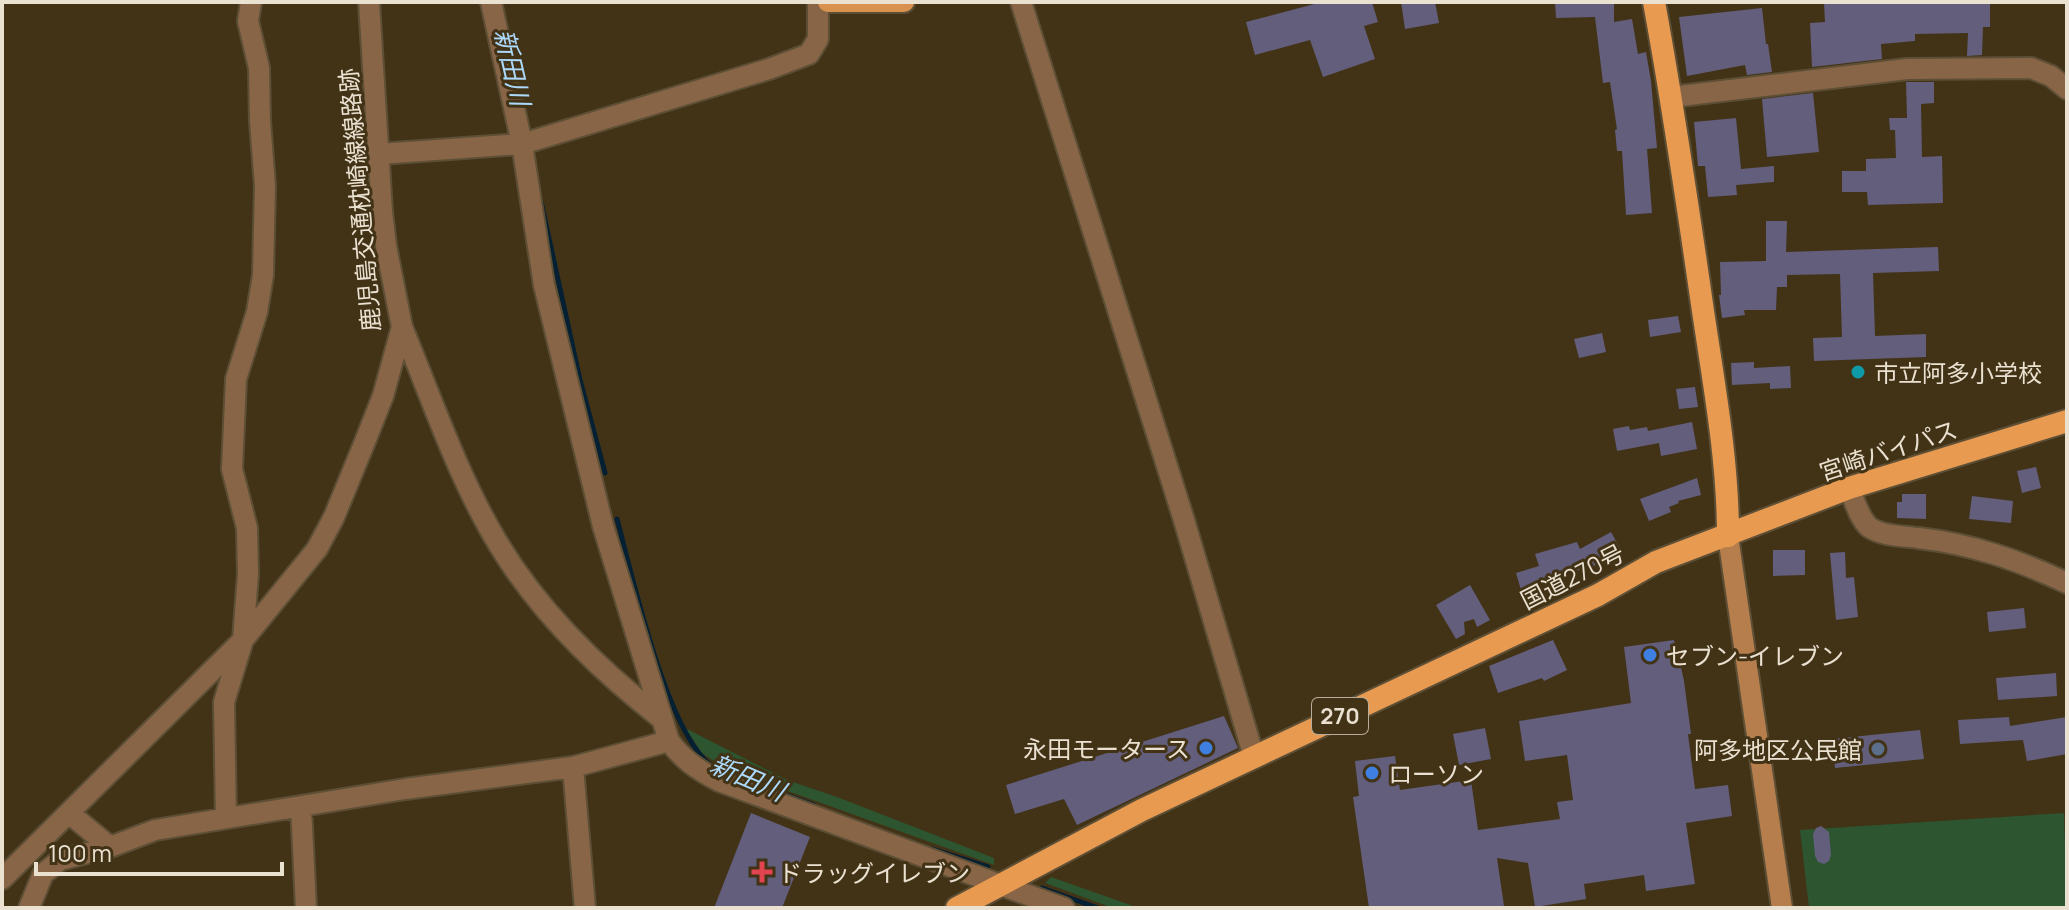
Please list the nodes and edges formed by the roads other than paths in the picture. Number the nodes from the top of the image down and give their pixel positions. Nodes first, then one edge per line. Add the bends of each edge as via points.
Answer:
1 (251, 2) edge
2 (369, 2) edge
3 (491, 2) edge
4 (818, 2) edge
5 (828, 2) edge
6 (904, 2) edge
7 (1021, 2) edge
8 (1654, 2) edge
9 (2067, 89) edge
10 (1671, 97) junction
11 (522, 144) junction
12 (379, 154) junction
13 (402, 327) junction
14 (2067, 421) edge
15 (1849, 488) junction
16 (1728, 536) junction
17 (2067, 583) edge
18 (243, 640) junction
19 (662, 719) junction
20 (669, 741) junction
21 (1254, 757) junction
22 (573, 767) junction
23 (301, 806) junction
24 (69, 813) junction
25 (226, 818) junction
26 (110, 847) junction
27 (2, 879) edge
28 (998, 884) junction
29 (29, 908) edge
30 (306, 908) edge
31 (585, 908) edge
32 (957, 908) edge
33 (1064, 908) edge
34 (1782, 908) edge

1 - 18 street via 248,21 259,68 265,186 263,275 236,379 233,439 232,469 247,528
2 - 12 street, 鹿児島交通枕崎線線路跡
3 - 11 street
4 - 11 street via 818,39 809,54
5 - 6 main road
7 - 21 street
8 - 10 highway
9 - 10 street via 2031,68 1907,69
10 - 16 highway via 1720,428
11 - 12 street
11 - 19 street via 544,285 603,526
12 - 13 street, 鹿児島交通枕崎線線路跡 via 386,246
13 - 18 street, 鹿児島交通枕崎線線路跡 via 383,396 334,517 317,549
13 - 19 street via 470,491 499,545 565,632
14 - 15 highway, 宮崎バイパス / 270
15 - 16 highway, 宮崎バイパス / 270
15 - 17 street via 1871,529 1991,551
16 - 21 highway, 国道270号 / 270 via 1656,562 1598,595
16 - 34 main road
18 - 24 street, 鹿児島交通枕崎線線路跡
18 - 25 street via 224,702
19 - 20 street
20 - 22 street
20 - 28 street via 693,767 719,781
21 - 28 highway, 国道270号 / 270
22 - 23 street
22 - 31 street
23 - 25 street
23 - 30 street
24 - 26 street
24 - 27 street, 鹿児島交通枕崎線線路跡
25 - 26 street via 155,830
26 - 29 street via 60,860 43,874
28 - 32 highway, 国道270号 / 270
28 - 33 street

